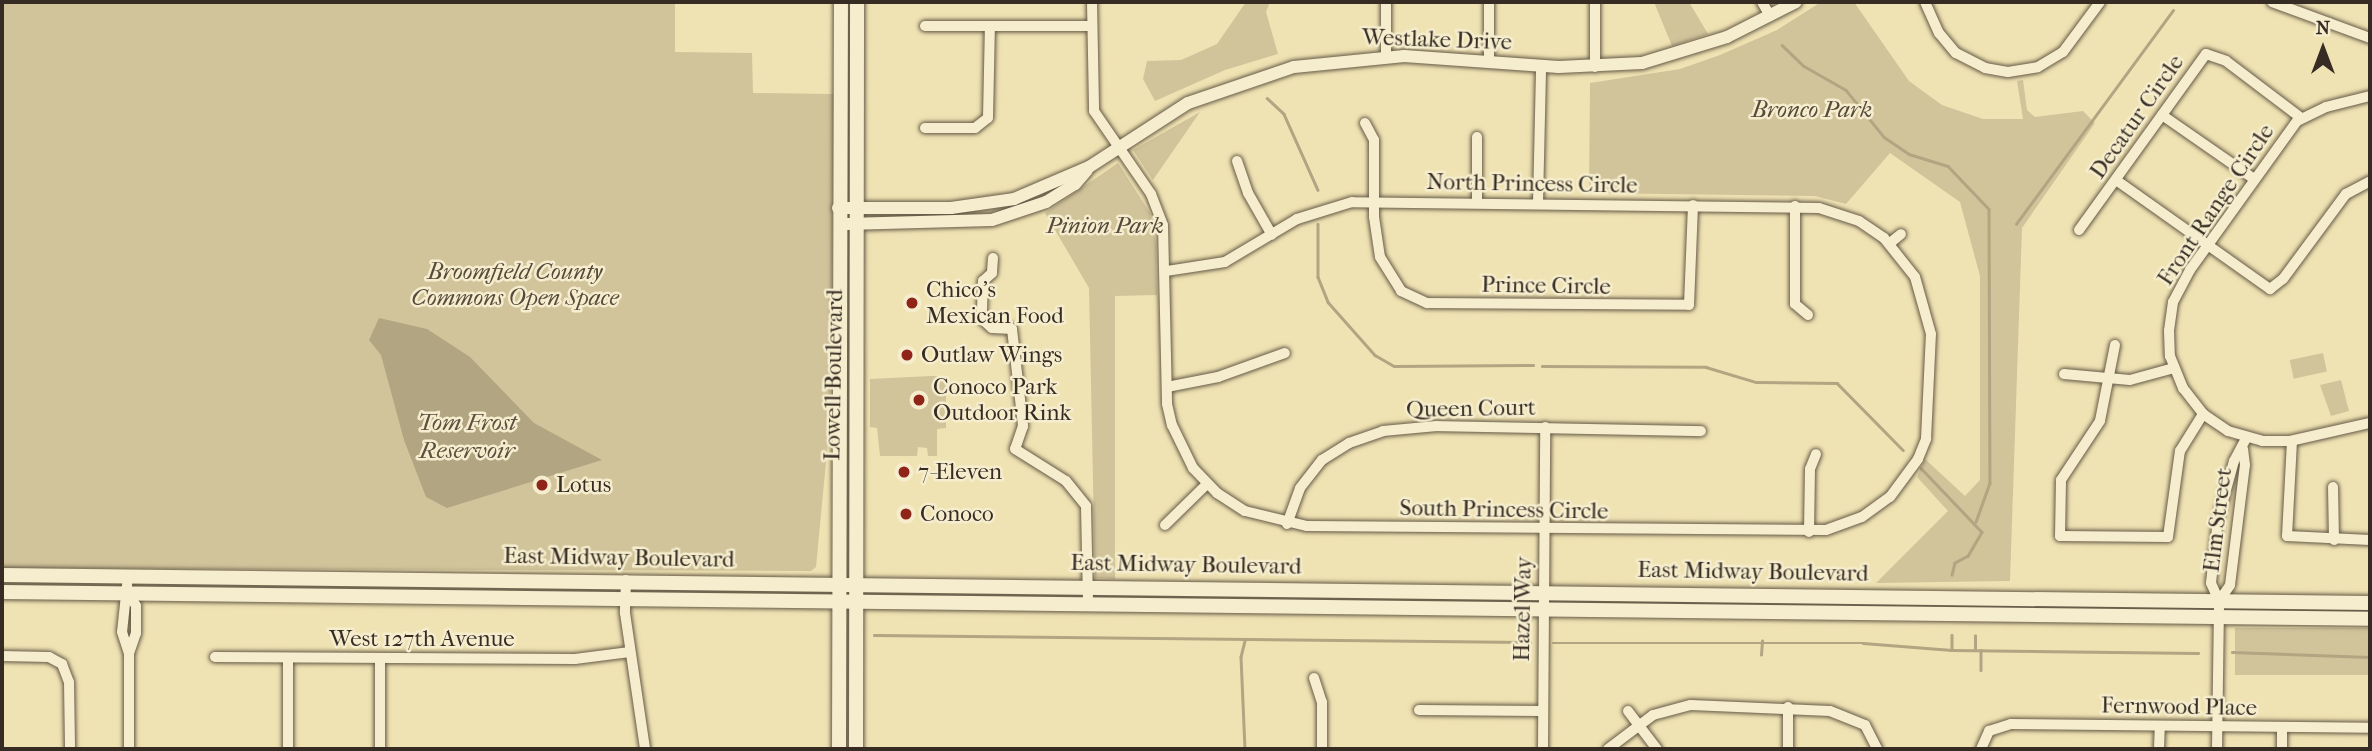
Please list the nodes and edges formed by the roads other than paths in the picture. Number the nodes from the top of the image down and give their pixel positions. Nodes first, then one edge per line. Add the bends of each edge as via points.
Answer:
1 (841, 2) edge
2 (857, 2) edge
3 (1092, 2) edge
4 (1386, 2) edge
5 (1489, 2) edge
6 (1595, 2) edge
7 (1762, 2) edge
8 (1796, 2) edge
9 (1925, 2) edge
10 (2099, 2) edge
11 (2272, 2) edge
12 (1770, 16) junction
13 (925, 26) dead end
14 (990, 26) junction
15 (1092, 26) junction
16 (2370, 38) edge
17 (1386, 56) junction
18 (1489, 62) junction
19 (1541, 66) junction
20 (1595, 67) junction
21 (2370, 96) edge
22 (2162, 115) junction
23 (2301, 118) junction
24 (1365, 123) dead end
25 (925, 128) dead end
26 (1477, 136) dead end
27 (1117, 146) junction
28 (1237, 162) dead end
29 (1089, 167) junction
30 (2253, 179) junction
31 (2116, 180) junction
32 (2370, 181) edge
33 (1374, 201) junction
34 (1477, 202) junction
35 (1538, 202) junction
36 (1693, 205) junction
37 (1795, 206) junction
38 (838, 208) junction
39 (858, 208) junction
40 (838, 224) junction
41 (858, 224) junction
42 (2080, 230) dead end
43 (1901, 234) dead end
44 (1272, 235) junction
45 (1890, 243) junction
46 (2207, 246) junction
47 (993, 258) dead end
48 (838, 261) junction
49 (1166, 271) junction
50 (1808, 315) dead end
51 (857, 319) junction
52 (2115, 345) dead end
53 (1285, 353) dead end
54 (2174, 368) junction
55 (2064, 374) dead end
56 (2107, 378) junction
57 (1167, 387) junction
58 (2203, 414) junction
59 (2370, 423) edge
60 (1545, 428) junction
61 (1701, 431) dead end
62 (2246, 438) junction
63 (2292, 441) junction
64 (2243, 449) junction
65 (1816, 454) dead end
66 (1207, 484) junction
67 (2333, 487) dead end
68 (1287, 524) junction
69 (1166, 525) dead end
70 (1543, 530) junction
71 (1809, 532) junction
72 (2334, 540) junction
73 (2370, 540) edge
74 (2, 575) edge
75 (128, 576) junction
76 (626, 580) junction
77 (839, 583) junction
78 (856, 583) junction
79 (1087, 586) junction
80 (2, 592) edge
81 (128, 593) junction
82 (1542, 593) junction
83 (625, 597) junction
84 (840, 599) junction
85 (857, 600) junction
86 (2219, 601) junction
87 (1088, 602) junction
88 (2370, 603) edge
89 (1542, 608) junction
90 (2217, 617) junction
91 (2370, 619) edge
92 (630, 652) junction
93 (2, 656) edge
94 (215, 657) dead end
95 (288, 658) junction
96 (380, 658) junction
97 (1314, 678) dead end
98 (1788, 707) junction
99 (1419, 710) dead end
100 (1541, 711) junction
101 (1628, 711) dead end
102 (839, 723) junction
103 (1980, 723) dead end
104 (1639, 726) junction
105 (2160, 726) junction
106 (2217, 726) junction
107 (2282, 727) junction
108 (2370, 728) edge
109 (1989, 731) junction
110 (69, 749) edge
111 (129, 749) edge
112 (288, 749) edge
113 (380, 749) edge
114 (645, 749) edge
115 (838, 749) edge
116 (848, 749) edge
117 (856, 749) edge
118 (1322, 749) edge
119 (1543, 749) edge
120 (1608, 749) edge
121 (1657, 749) edge
122 (1788, 749) edge
123 (1877, 749) edge
124 (1981, 749) edge
125 (2159, 749) edge
126 (2217, 749) edge
127 (2282, 749) edge

1 - 38 main road, Lowell Boulevard
2 - 39 main road, Lowell Boulevard
3 - 15 street, South Princess Circle
4 - 17 street
5 - 18 street
6 - 20 street
7 - 12 street
8 - 12 street, Westlake Drive
9 - 10 street via 1939,33 1956,53 1985,68 2008,72 2038,67 2063,52
11 - 16 street
12 - 20 street, Westlake Drive via 1671,56
13 - 14 street
14 - 15 street
14 - 25 street via 989,118 975,128
15 - 27 street, South Princess Circle via 1094,111
17 - 18 street, Westlake Drive
17 - 27 street, Westlake Drive via 1329,60 1258,76 1188,103
18 - 19 street, Westlake Drive
19 - 20 street, Westlake Drive
19 - 35 street
21 - 23 street, Front Range Circle
22 - 23 street, Decatur Circle via 2211,52
22 - 30 street
22 - 31 street, Decatur Circle
23 - 30 street, Front Range Circle
24 - 33 street via 1374,140
26 - 34 street
27 - 29 street, Westlake Drive
27 - 49 street, South Princess Circle via 1154,200 1163,225
28 - 44 street
29 - 39 street, Westlake Drive via 998,202
29 - 41 street, Westlake Drive via 1075,184 1046,202 992,220
30 - 46 street, Front Range Circle
31 - 42 street, Decatur Circle
31 - 46 street
32 - 46 street via 2346,194 2273,289
33 - 34 street, North Princess Circle
33 - 36 street, Prince Circle via 1376,240 1393,284 1408,297 1439,304 1689,305
33 - 44 street, North Princess Circle via 1321,209
34 - 35 street, North Princess Circle
35 - 36 street, North Princess Circle
36 - 37 street, North Princess Circle
37 - 45 street, North Princess Circle via 1841,213
37 - 50 street via 1795,304
38 - 39 street, Westlake Drive
38 - 40 main road, Lowell Boulevard
39 - 41 main road, Lowell Boulevard
40 - 41 street, Westlake Drive
40 - 48 main road, Lowell Boulevard
41 - 51 main road, Lowell Boulevard
43 - 45 street
44 - 49 street, North Princess Circle via 1226,262
45 - 71 street, South Princess Circle via 1915,277 1927,310 1930,411 1926,439 1909,474 1884,502 1844,525
46 - 54 street, Front Range Circle via 2174,302 2168,331
47 - 79 street via 992,273 983,281 982,319 992,328 1012,329 1023,415 1015,449 1066,481 1086,506
48 - 51 main road via 847,311
48 - 77 main road, Lowell Boulevard
49 - 57 street, South Princess Circle
51 - 78 main road, Lowell Boulevard
52 - 56 street
53 - 57 street via 1218,377
54 - 56 street via 2137,379
54 - 58 street, Front Range Circle
55 - 56 street
56 - 58 street via 2100,421 2061,480 2059,532 2064,538 2168,537 2179,451
57 - 66 street, South Princess Circle via 1175,436
58 - 62 street, Front Range Circle
59 - 63 street, Front Range Circle
60 - 61 street, Queen Court
60 - 68 street, Queen Court via 1409,427 1364,437 1322,460 1300,488
60 - 70 street, Hazel Way
62 - 63 street, Front Range Circle
62 - 64 street, Elm Street
63 - 72 street via 2286,533
64 - 86 street, Elm Street via 2230,585
64 - 86 street, Elm Street via 2234,461 2218,519 2211,583
65 - 71 street via 1810,469
66 - 68 street, South Princess Circle via 1245,511
66 - 69 street
67 - 72 street
68 - 70 street, South Princess Circle
70 - 71 street, South Princess Circle
70 - 82 street, Hazel Way
72 - 73 street
74 - 75 main road, East Midway Boulevard
75 - 76 main road, East Midway Boulevard
75 - 81 street
76 - 77 main road, East Midway Boulevard
76 - 83 street
77 - 78 main road, East Midway Boulevard
77 - 84 main road, Lowell Boulevard
78 - 79 main road, East Midway Boulevard
78 - 85 main road, Lowell Boulevard
79 - 82 main road, East Midway Boulevard
79 - 87 street
80 - 81 main road, East Midway Boulevard
81 - 83 main road, East Midway Boulevard
81 - 111 street via 136,606 136,633 129,654
82 - 86 main road, East Midway Boulevard
82 - 89 street, Hazel Way
83 - 84 main road, East Midway Boulevard
83 - 92 street
84 - 85 main road, East Midway Boulevard
84 - 102 main road, Lowell Boulevard
85 - 87 main road, East Midway Boulevard
85 - 117 main road, Lowell Boulevard
86 - 88 main road, East Midway Boulevard
86 - 90 street
87 - 89 main road, East Midway Boulevard
89 - 90 main road, East Midway Boulevard
89 - 100 street, Hazel Way
90 - 91 main road, East Midway Boulevard
90 - 106 street
92 - 96 street, West 127th Avenue via 575,659
92 - 114 street
93 - 110 street via 49,657 62,664 69,682
94 - 95 street, West 127th Avenue
95 - 96 street, West 127th Avenue
95 - 112 street
96 - 113 street
97 - 118 street via 1322,702
98 - 104 street via 1682,705 1653,715
98 - 122 street
98 - 123 street via 1849,716 1869,730
99 - 100 street
100 - 119 street, Hazel Way
101 - 104 street
102 - 115 main road, Lowell Boulevard
102 - 116 main road via 848,729
103 - 109 street
104 - 120 street
104 - 121 street
105 - 106 street, Fernwood Place
105 - 109 street, Fernwood Place via 2011,723
105 - 125 street
106 - 107 street, Fernwood Place
106 - 126 street
107 - 108 street, Fernwood Place
107 - 127 street
109 - 124 street

